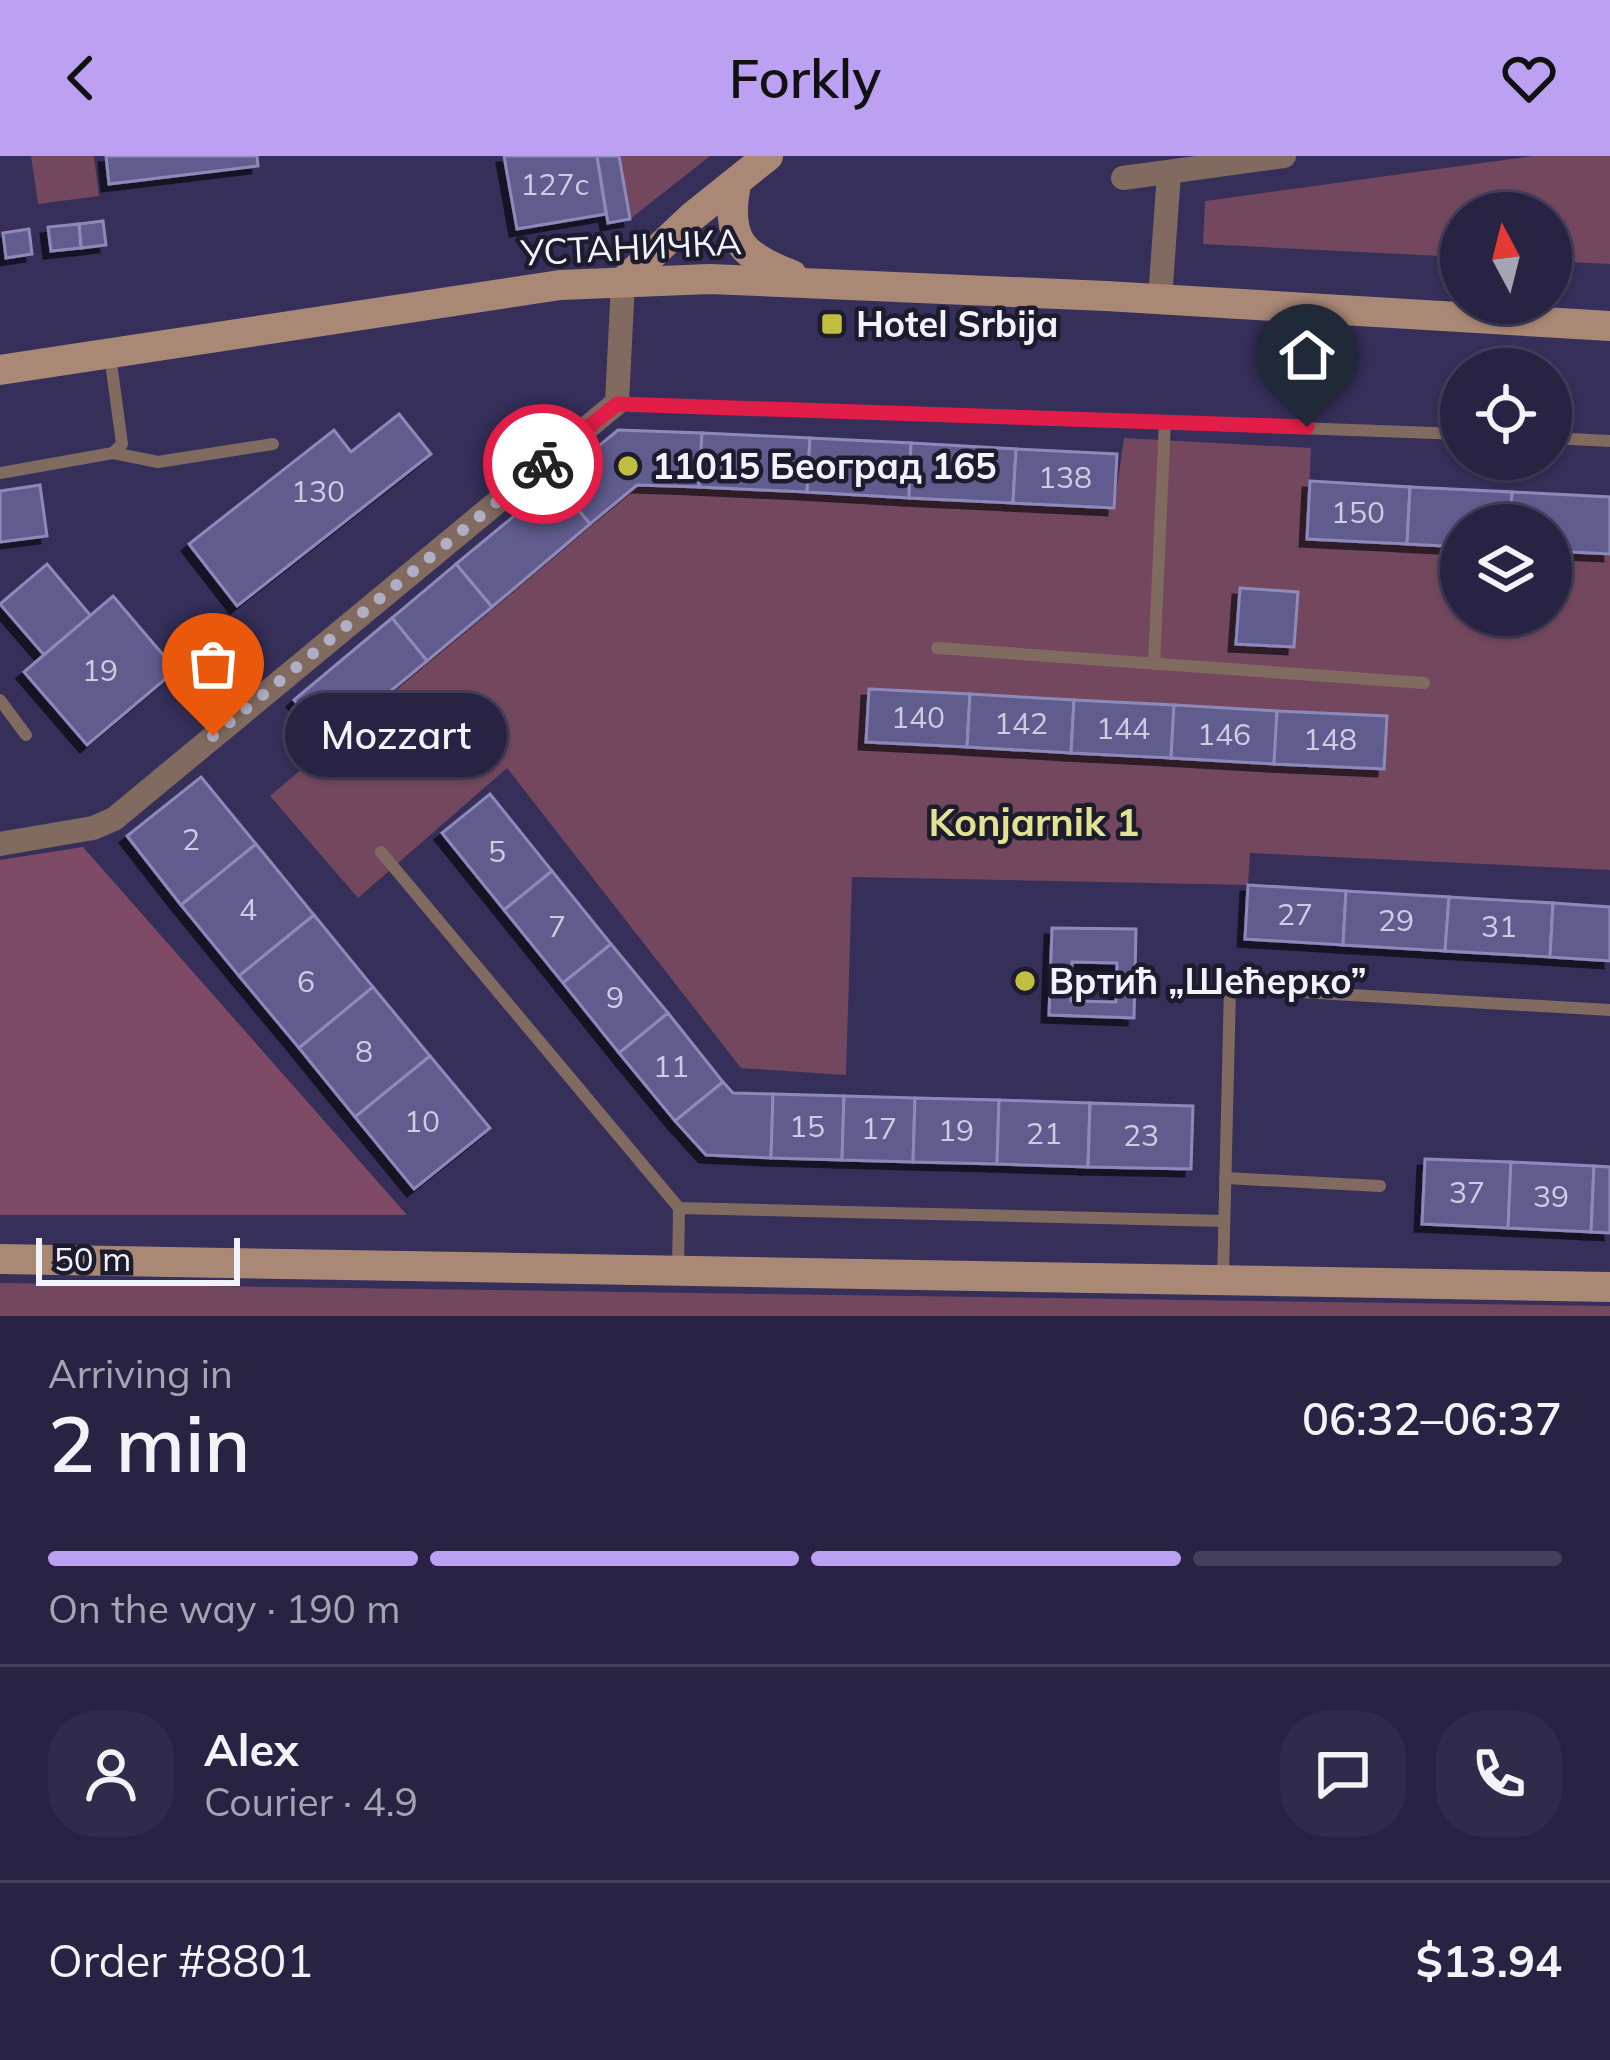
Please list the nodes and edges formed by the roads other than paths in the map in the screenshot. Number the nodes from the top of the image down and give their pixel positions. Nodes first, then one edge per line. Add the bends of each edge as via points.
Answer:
1 (768, 156) edge
2 (1284, 156) edge
3 (1168, 173) junction
4 (1123, 178) dead end
5 (736, 184) junction
6 (623, 282) junction
7 (809, 282) junction
8 (1160, 299) junction
9 (1610, 326) edge
10 (110, 354) junction
11 (0, 370) edge
12 (617, 404) junction
13 (1166, 421) junction
14 (1440, 433) edge
15 (1572, 439) edge
16 (1610, 441) edge
17 (273, 444) dead end
18 (113, 452) junction
19 (0, 473) edge
20 (937, 648) dead end
21 (1154, 664) junction
22 (1424, 683) dead end
23 (0, 700) edge
24 (26, 734) dead end
25 (0, 844) edge
26 (380, 852) dead end
27 (1610, 1010) edge
28 (1225, 1178) junction
29 (1380, 1186) dead end
30 (679, 1208) junction
31 (1224, 1221) junction
32 (0, 1259) edge
33 (678, 1269) junction
34 (1222, 1278) junction
35 (1610, 1287) edge

1 - 5 street
2 - 3 street
3 - 4 street
3 - 8 street
5 - 6 street
5 - 7 street via 733,226 747,254
6 - 7 street, УСТАНИЧКА
6 - 10 street, УСТАНИЧКА via 490,294
6 - 12 street
7 - 8 street, УСТАНИЧКА
8 - 9 street, УСТАНИЧКА
10 - 11 street, УСТАНИЧКА
10 - 18 lane via 122,444
12 - 13 lane
12 - 25 street via 114,819
13 - 14 lane
13 - 21 lane
15 - 16 lane
17 - 18 lane via 158,463
18 - 19 lane
20 - 21 lane
21 - 22 lane
23 - 24 lane
26 - 30 lane
27 - 28 lane via 1230,988
28 - 29 lane
28 - 31 lane
30 - 31 lane
30 - 33 lane
31 - 34 lane
32 - 33 street
33 - 34 street
34 - 35 street

